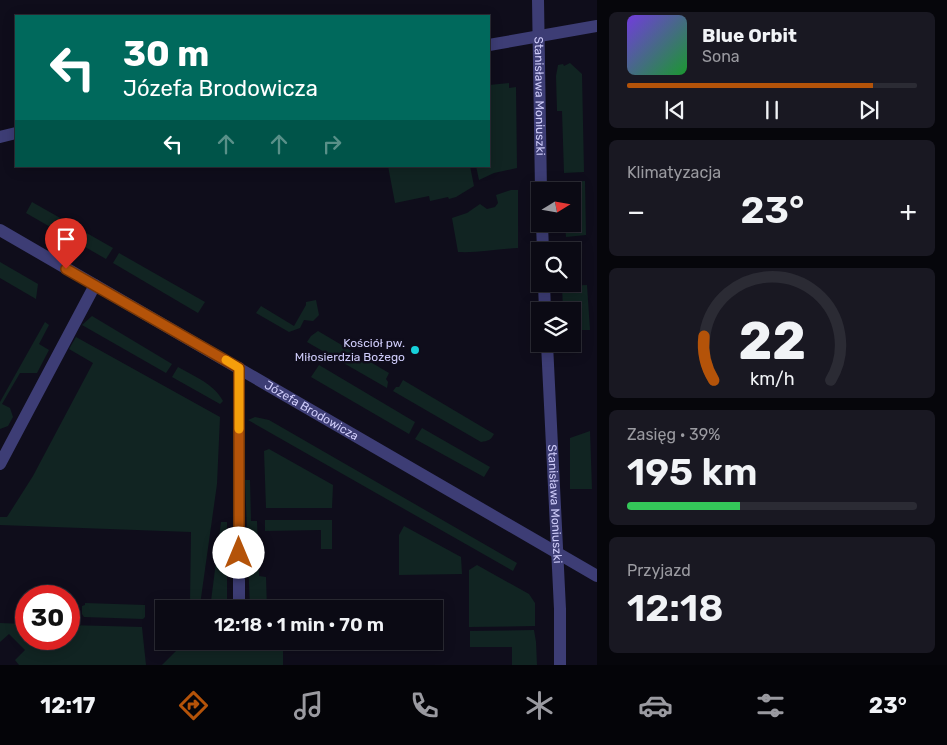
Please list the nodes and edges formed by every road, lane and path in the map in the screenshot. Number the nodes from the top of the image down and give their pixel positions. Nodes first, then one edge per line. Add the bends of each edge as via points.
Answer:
1 (538, 0) edge
2 (597, 26) edge
3 (539, 36) junction
4 (490, 46) edge
5 (15, 133) edge
6 (0, 137) edge
7 (541, 182) edge
8 (0, 230) edge
9 (95, 285) junction
10 (547, 352) edge
11 (239, 368) junction
12 (0, 464) edge
13 (557, 552) junction
14 (597, 576) edge
15 (239, 600) edge
16 (560, 665) edge

1 - 3 street, Stanisława Moniuszki
2 - 3 street
3 - 4 street
3 - 7 street, Stanisława Moniuszki
5 - 6 street
8 - 9 street, Józefa Brodowicza
9 - 11 street, Józefa Brodowicza
9 - 12 street
10 - 13 street, Stanisława Moniuszki
11 - 13 street, Józefa Brodowicza
11 - 15 street
13 - 14 street, Józefa Brodowicza
13 - 16 street, Stanisława Moniuszki

